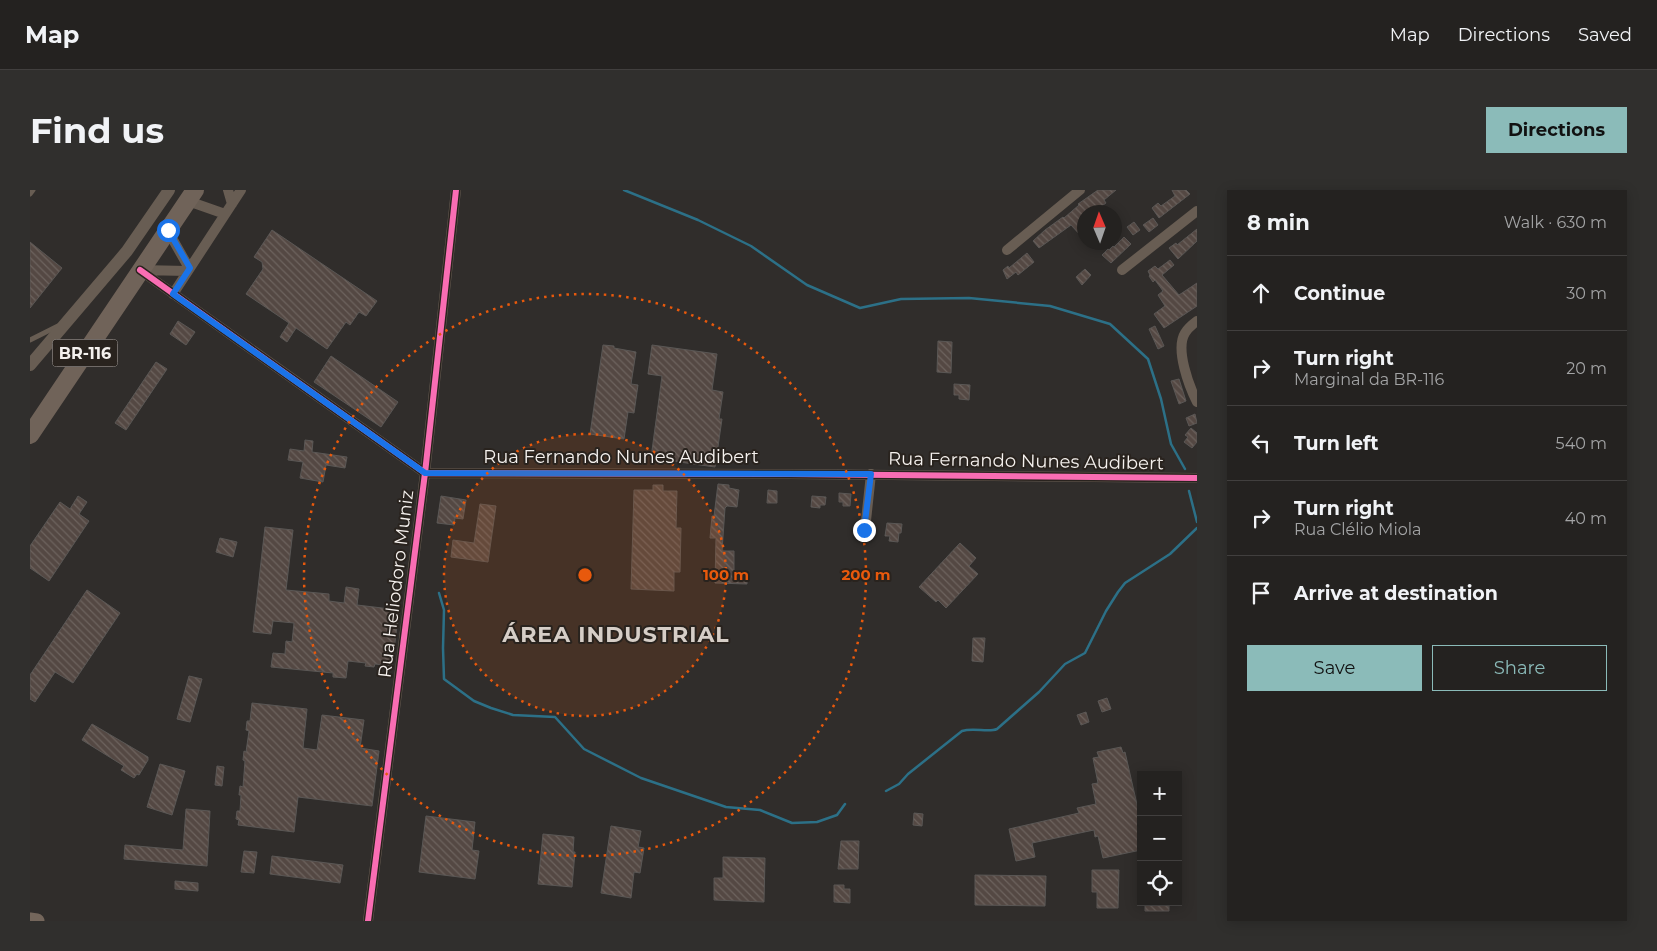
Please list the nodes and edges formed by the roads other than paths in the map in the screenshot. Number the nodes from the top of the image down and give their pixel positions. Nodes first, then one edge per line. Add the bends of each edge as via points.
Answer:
1 (33, 190) edge
2 (169, 190) edge
3 (228, 190) edge
4 (241, 190) edge
5 (1080, 190) edge
6 (454, 191) edge
7 (30, 194) edge
8 (191, 196) edge
9 (232, 204) junction
10 (1197, 211) edge
11 (225, 214) junction
12 (168, 230) junction
13 (1007, 250) dead end
14 (140, 270) junction
15 (188, 270) junction
16 (1122, 270) dead end
17 (173, 294) junction
18 (67, 322) junction
19 (1197, 322) edge
20 (30, 340) edge
21 (30, 365) edge
22 (1197, 402) edge
23 (30, 435) edge
24 (425, 473) junction
25 (871, 474) junction
26 (1197, 478) edge
27 (864, 530) dead end
28 (30, 920) edge
29 (37, 921) edge
30 (368, 921) edge

1 - 7 lane
2 - 18 street via 127,251
3 - 9 street
4 - 9 street
5 - 13 street
6 - 24 street, Rua Heliodoro Muniz
8 - 11 street
8 - 12 highway, BR-116
9 - 11 street
10 - 16 street
11 - 15 street
12 - 14 highway, BR-116
12 - 15 street
14 - 15 street
14 - 17 street
14 - 23 highway, BR-116
15 - 17 street
17 - 24 street
18 - 20 lane
18 - 21 street
19 - 22 street via 1185,333 1182,344 1188,381
24 - 25 street, Rua Fernando Nunes Audibert
24 - 30 street, Rua Heliodoro Muniz
25 - 26 street, Rua Fernando Nunes Audibert
25 - 27 street
28 - 29 main road

